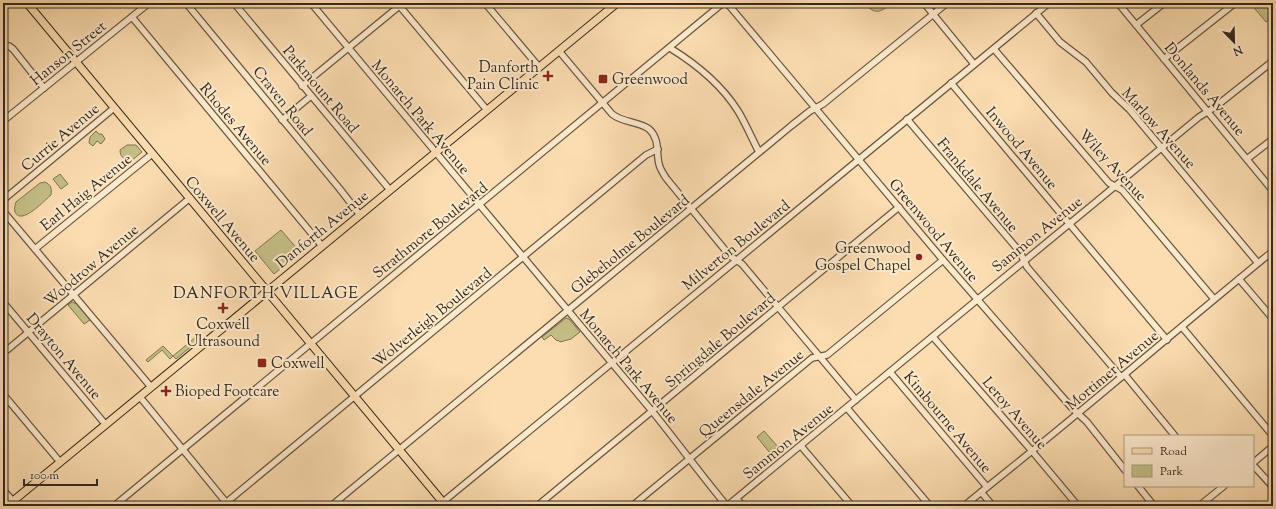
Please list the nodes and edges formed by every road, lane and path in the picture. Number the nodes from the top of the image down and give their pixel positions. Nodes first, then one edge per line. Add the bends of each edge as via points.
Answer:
1 (27, 3) edge
2 (149, 3) edge
3 (186, 3) edge
4 (234, 3) edge
5 (311, 3) edge
6 (485, 3) edge
7 (617, 3) edge
8 (723, 3) edge
9 (727, 3) edge
10 (924, 3) edge
11 (946, 3) edge
12 (1049, 3) edge
13 (1118, 3) edge
14 (1164, 3) edge
15 (1235, 3) edge
16 (400, 4) edge
17 (1036, 13) junction
18 (933, 14) junction
19 (132, 17) junction
20 (1136, 25) junction
21 (3, 47) edge
22 (348, 48) junction
23 (670, 48) junction
24 (994, 49) junction
25 (559, 51) junction
26 (1164, 59) junction
27 (1273, 61) edge
28 (76, 62) junction
29 (974, 64) junction
30 (539, 67) junction
31 (952, 83) junction
32 (302, 86) junction
33 (44, 88) junction
34 (311, 96) junction
35 (603, 103) junction
36 (114, 108) junction
37 (815, 108) junction
38 (487, 110) junction
39 (1208, 111) junction
40 (907, 119) junction
41 (282, 120) junction
42 (3, 122) edge
43 (1273, 139) edge
44 (1162, 147) junction
45 (658, 149) junction
46 (759, 152) junction
47 (436, 153) junction
48 (152, 154) junction
49 (859, 159) junction
50 (1247, 159) junction
51 (1115, 186) junction
52 (390, 190) junction
53 (1273, 191) edge
54 (190, 198) junction
55 (3, 200) edge
56 (480, 204) junction
57 (899, 207) junction
58 (692, 209) junction
59 (3, 211) edge
60 (360, 215) junction
61 (1069, 224) junction
62 (322, 246) junction
63 (36, 249) junction
64 (1273, 251) edge
65 (524, 258) junction
66 (736, 260) junction
67 (943, 260) junction
68 (1024, 261) junction
69 (1258, 263) junction
70 (1239, 279) junction
71 (267, 292) junction
72 (74, 294) junction
73 (977, 299) junction
74 (1214, 299) junction
75 (3, 302) edge
76 (778, 307) junction
77 (568, 310) junction
78 (1273, 319) edge
79 (1182, 327) junction
80 (28, 332) junction
81 (933, 337) junction
82 (1167, 340) junction
83 (310, 344) junction
84 (7, 350) dead end
85 (820, 356) junction
86 (611, 363) junction
87 (890, 372) junction
88 (1123, 376) junction
89 (151, 387) junction
90 (3, 394) edge
91 (140, 397) junction
92 (355, 397) junction
93 (856, 400) junction
94 (847, 408) junction
95 (652, 411) junction
96 (1078, 414) junction
97 (106, 424) junction
98 (1174, 435) edge
99 (1273, 436) edge
100 (801, 446) junction
101 (1273, 446) edge
102 (183, 450) junction
103 (399, 450) junction
104 (1032, 450) junction
105 (689, 459) junction
106 (60, 462) junction
107 (1254, 463) edge
108 (1254, 465) edge
109 (1124, 469) edge
110 (988, 487) junction
111 (1139, 487) edge
112 (1220, 487) edge
113 (1273, 487) edge
114 (3, 490) edge
115 (981, 492) junction
116 (736, 499) junction
117 (13, 501) junction
118 (226, 505) edge
119 (442, 505) edge
120 (7, 506) edge
121 (114, 506) edge
122 (330, 506) edge
123 (537, 506) edge
124 (632, 506) edge
125 (727, 506) edge
126 (743, 506) edge
127 (852, 506) edge
128 (930, 506) edge
129 (964, 506) edge
130 (993, 506) edge
131 (1078, 506) edge
132 (1154, 506) edge
133 (1199, 506) edge

1 - 28 main road, Coxwell Avenue
2 - 19 street, Hanson Street
3 - 41 street, Craven Road
4 - 32 street, Parkmount Road
5 - 22 street, Monarch Park Avenue
6 - 30 street
7 - 25 main road, Danforth Avenue
8 - 23 street, Strathmore Boulevard
9 - 37 street, Greenwood Avenue
10 - 18 street
11 - 18 street, Glebeholme Boulevard
12 - 17 street, Milverton Boulevard
13 - 20 street, Donlands Avenue
14 - 20 street
15 - 26 street
16 - 22 street
16 - 38 street
17 - 24 street, Milverton Boulevard
17 - 44 street, Marlow Avenue via 1060,42 1086,62
18 - 29 street
18 - 37 street, Glebeholme Boulevard
19 - 28 street, Hanson Street
19 - 62 street, Rhodes Avenue
20 - 26 street, Donlands Avenue
21 - 33 street via 9,46 13,49
22 - 32 street
22 - 47 street, Monarch Park Avenue
23 - 35 street, Strathmore Boulevard
23 - 46 street via 688,59 725,93
24 - 29 street, Milverton Boulevard
24 - 51 street, Wiley Avenue via 1108,183
25 - 30 main road, Danforth Avenue
25 - 35 street
26 - 39 street, Donlands Avenue
27 - 39 street, Sammon Avenue
28 - 33 street, Hanson Street
28 - 36 main road, Coxwell Avenue
29 - 31 street, Milverton Boulevard
30 - 38 main road, Danforth Avenue
31 - 40 street, Milverton Boulevard
31 - 61 street, Inwood Avenue
32 - 34 street, Parkmount Road
33 - 42 street, Hanson Street
34 - 41 street
34 - 52 street, Parkmount Road
35 - 45 street via 616,117 648,129 655,138
35 - 56 street, Strathmore Boulevard
36 - 48 main road, Coxwell Avenue
36 - 55 street, Currie Avenue
37 - 46 street, Glebeholme Boulevard
37 - 49 street, Greenwood Avenue
38 - 47 main road, Danforth Avenue
39 - 44 street, Sammon Avenue
39 - 50 street, Donlands Avenue
40 - 49 street, Milverton Boulevard
40 - 68 street, Frankdale Avenue via 1020,252
41 - 60 street, Craven Road
43 - 50 street
44 - 51 street, Sammon Avenue
44 - 69 street, Marlow Avenue
45 - 58 street via 661,171
45 - 65 street, Wolverleigh Boulevard via 646,155
46 - 58 street, Glebeholme Boulevard
47 - 52 main road, Danforth Avenue
47 - 56 street, Monarch Park Avenue
48 - 54 main road, Coxwell Avenue
48 - 63 street, Earl Haig Avenue
49 - 57 street, Greenwood Avenue
49 - 66 street, Milverton Boulevard
50 - 53 street, Donlands Avenue
51 - 61 street, Sammon Avenue
51 - 74 street, Wiley Avenue via 1122,190
52 - 60 main road, Danforth Avenue
54 - 71 main road, Coxwell Avenue
54 - 72 street, Woodrow Avenue
56 - 65 street, Monarch Park Avenue
56 - 83 street, Strathmore Boulevard
57 - 67 street, Greenwood Avenue
57 - 76 street, Springdale Boulevard
58 - 66 street
58 - 77 street, Glebeholme Boulevard
59 - 63 street
60 - 62 main road, Danforth Avenue
61 - 68 street, Sammon Avenue
61 - 82 street, Inwood Avenue
62 - 71 main road, Danforth Avenue
63 - 72 street
64 - 69 street, Mortimer Avenue
65 - 77 street, Monarch Park Avenue
65 - 92 street, Wolverleigh Boulevard
66 - 76 street
66 - 86 street, Milverton Boulevard
67 - 73 street, Greenwood Avenue
67 - 85 street, Queensdale Avenue via 827,355
68 - 73 street, Sammon Avenue
68 - 88 street, Frankdale Avenue
69 - 70 street, Mortimer Avenue
70 - 74 street, Mortimer Avenue
70 - 78 street
71 - 83 main road, Coxwell Avenue
71 - 89 main road, Danforth Avenue
72 - 80 street, Woodrow Avenue
72 - 89 street
73 - 81 street, Sammon Avenue
73 - 96 street, Greenwood Avenue
74 - 79 street, Mortimer Avenue
75 - 80 street, Drayton Avenue
76 - 85 street
76 - 95 street, Springdale Boulevard
77 - 86 street, Monarch Park Avenue
77 - 103 street, Glebeholme Boulevard
79 - 82 street, Mortimer Avenue
79 - 99 street
80 - 84 street, Woodrow Avenue
80 - 97 street, Drayton Avenue
81 - 87 street, Sammon Avenue
81 - 104 street, Leroy Avenue
82 - 88 street, Mortimer Avenue
83 - 92 main road, Coxwell Avenue
83 - 102 street, Strathmore Boulevard
85 - 93 street
85 - 105 street, Queensdale Avenue via 812,358
86 - 95 street, Monarch Park Avenue
86 - 119 street, Milverton Boulevard
87 - 93 street, Sammon Avenue
87 - 110 street, Kimbourne Avenue
88 - 96 street, Mortimer Avenue
88 - 98 street, Frankdale Avenue
89 - 91 main road, Danforth Avenue
90 - 106 street
91 - 97 main road, Danforth Avenue
91 - 102 street
92 - 103 main road, Coxwell Avenue
92 - 118 street, Wolverleigh Boulevard
93 - 94 street, Sammon Avenue
94 - 100 street, Sammon Avenue
94 - 128 street
95 - 105 street, Monarch Park Avenue
95 - 123 street, Springdale Boulevard
96 - 104 street, Mortimer Avenue
96 - 109 street, Greenwood Avenue
97 - 106 main road, Danforth Avenue
100 - 116 street, Sammon Avenue
100 - 127 street
101 - 107 street
102 - 118 street
102 - 121 street, Strathmore Boulevard
103 - 119 main road, Coxwell Avenue
103 - 122 street, Glebeholme Boulevard
104 - 110 street, Mortimer Avenue
104 - 131 street, Leroy Avenue
105 - 124 street, Queensdale Avenue
105 - 125 street, Monarch Park Avenue
106 - 117 main road, Danforth Avenue
108 - 113 street
110 - 115 street, Mortimer Avenue
111 - 132 street
112 - 133 street
114 - 117 street
115 - 129 street, Mortimer Avenue
115 - 130 street, Kimbourne Avenue
116 - 125 street, Sammon Avenue
116 - 126 street
117 - 120 main road, Danforth Avenue

